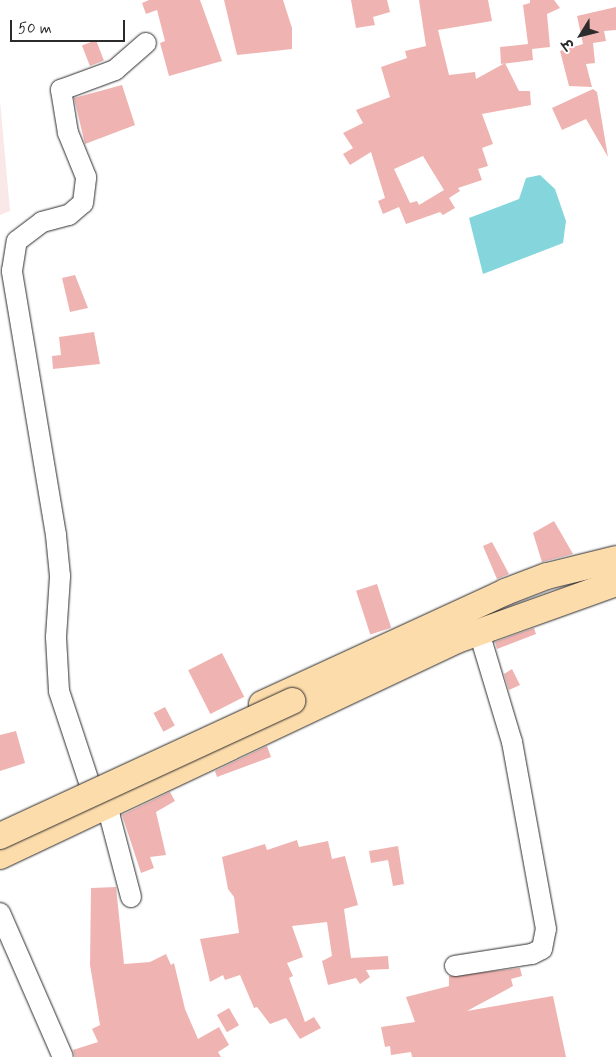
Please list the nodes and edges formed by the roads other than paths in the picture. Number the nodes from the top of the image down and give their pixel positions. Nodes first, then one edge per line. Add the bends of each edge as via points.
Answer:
1 (146, 43) dead end
2 (616, 559) edge
3 (616, 569) edge
4 (616, 583) edge
5 (479, 632) junction
6 (90, 786) junction
7 (103, 808) junction
8 (0, 825) edge
9 (0, 836) edge
10 (0, 856) edge
11 (131, 897) dead end
12 (0, 913) edge
13 (455, 966) dead end
14 (64, 1057) edge

1 - 6 street via 115,70 61,90 68,133 86,177 83,203 69,215 42,222 17,241 12,271 56,535 59,691
2 - 6 main road via 547,576 440,619
3 - 9 main road, bridge via 485,613
4 - 5 main road
5 - 7 main road
5 - 13 street via 512,742 546,929 542,949 532,954
6 - 7 street
6 - 8 main road
7 - 10 main road
7 - 11 street via 110,817
12 - 14 street

